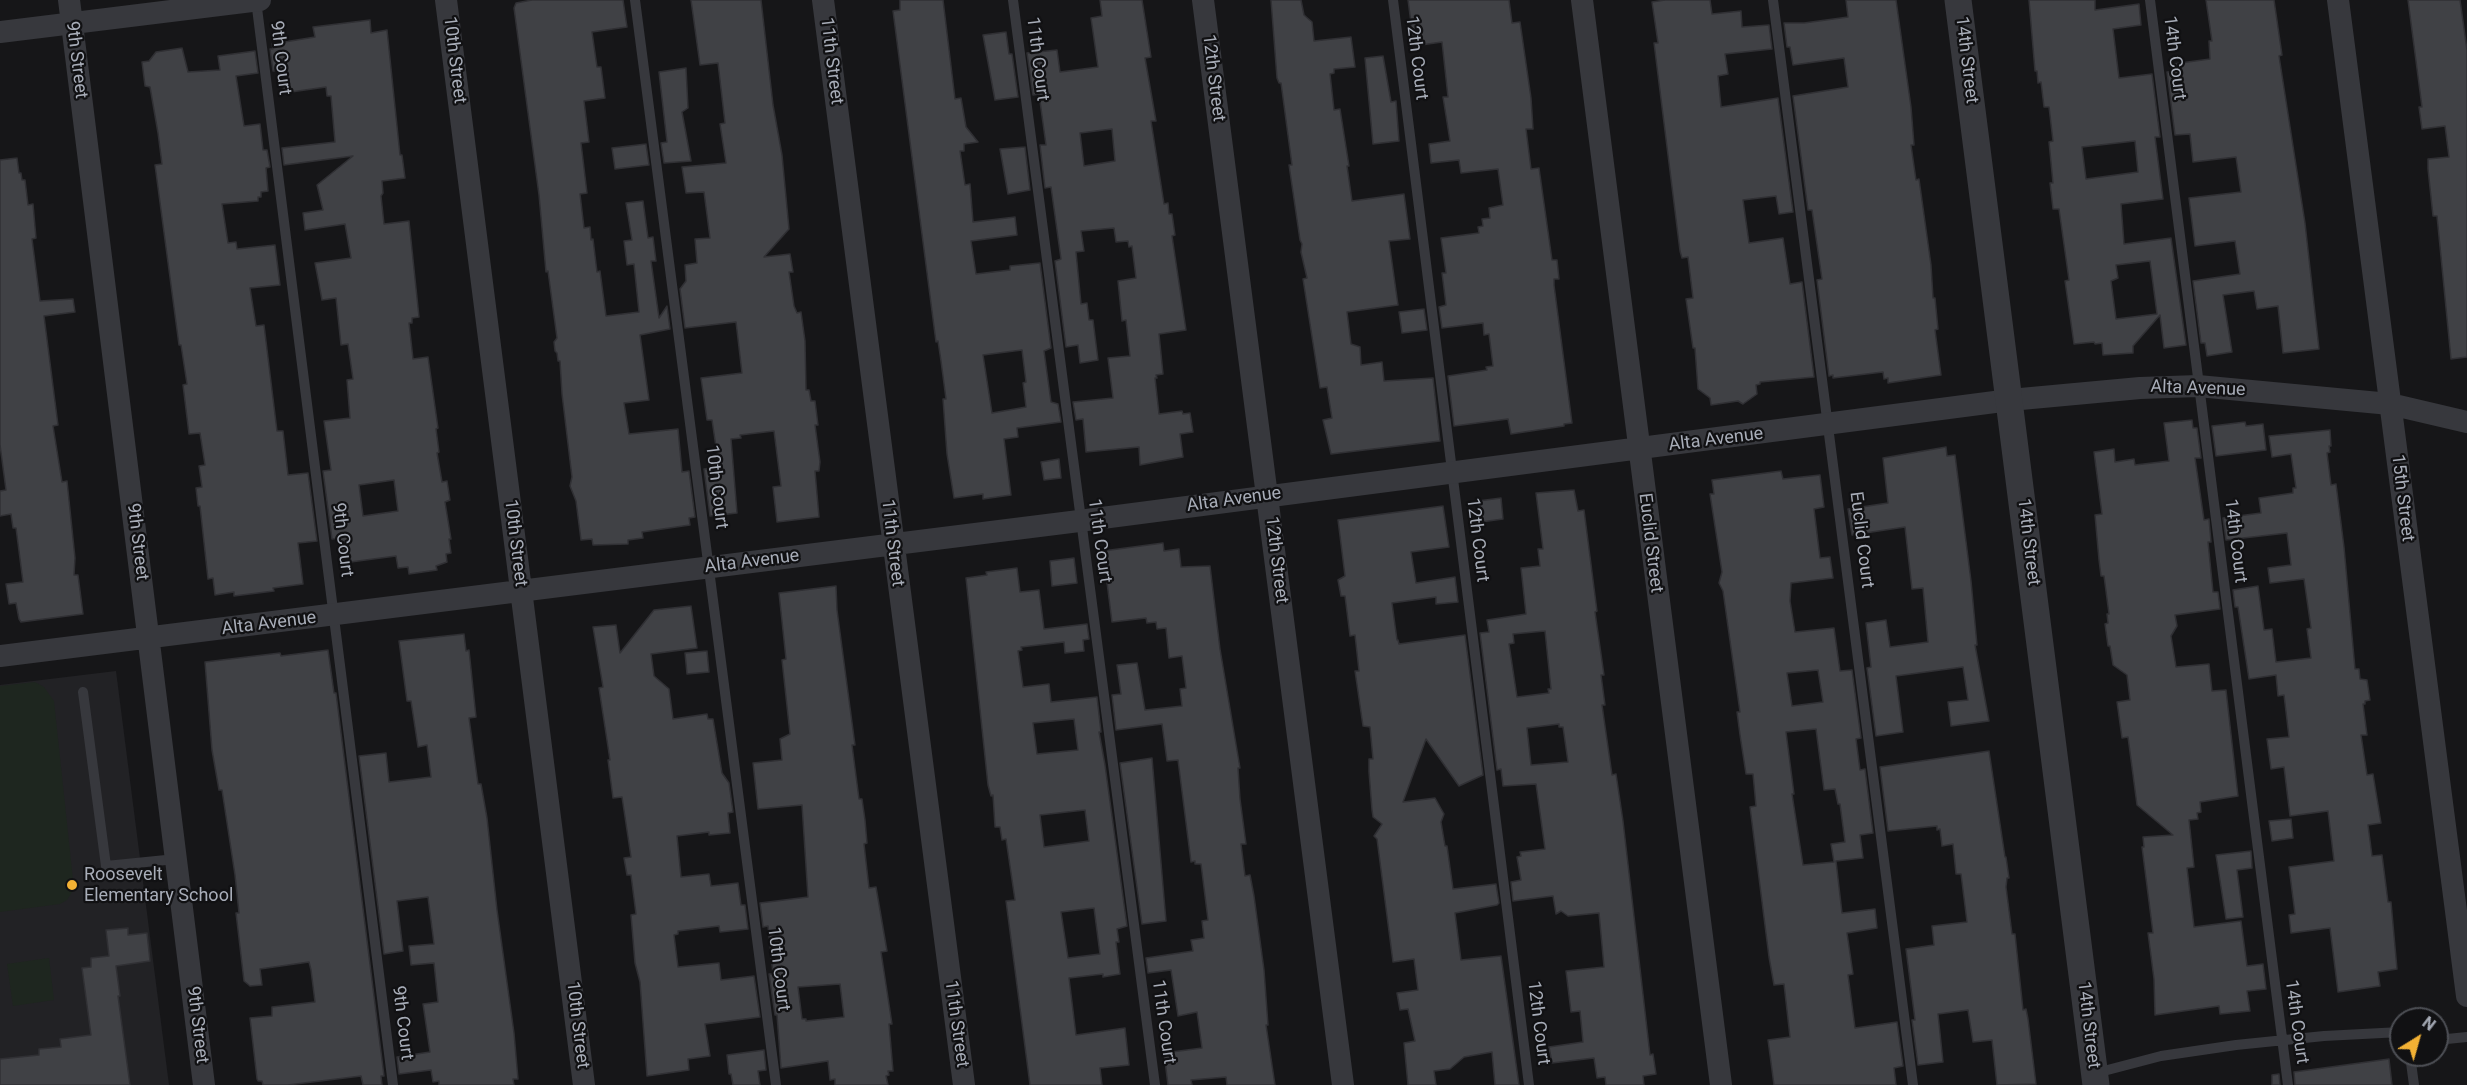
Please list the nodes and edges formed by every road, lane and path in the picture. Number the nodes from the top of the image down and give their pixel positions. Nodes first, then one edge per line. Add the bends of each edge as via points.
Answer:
1 (69, 0) edge
2 (257, 0) edge
3 (446, 0) edge
4 (635, 0) edge
5 (823, 0) edge
6 (1013, 0) edge
7 (1203, 0) edge
8 (1392, 0) edge
9 (1582, 0) edge
10 (1773, 0) edge
11 (1958, 0) edge
12 (2150, 0) edge
13 (2338, 0) edge
14 (72, 22) junction
15 (0, 32) edge
16 (2198, 386) junction
17 (2010, 400) junction
18 (2390, 404) junction
19 (2467, 422) edge
20 (1830, 425) junction
21 (1638, 450) junction
22 (1452, 473) junction
23 (1267, 496) junction
24 (1079, 521) junction
25 (892, 544) junction
26 (710, 568) junction
27 (521, 591) junction
28 (335, 616) junction
29 (149, 638) junction
30 (0, 656) edge
31 (83, 692) dead end
32 (176, 859) junction
33 (2467, 996) edge
34 (2389, 1033) edge
35 (2467, 1038) edge
36 (2449, 1039) edge
37 (2282, 1041) junction
38 (2412, 1067) edge
39 (2095, 1079) edge
40 (204, 1085) edge
41 (393, 1085) edge
42 (584, 1085) edge
43 (776, 1085) edge
44 (964, 1085) edge
45 (1155, 1085) edge
46 (1343, 1085) edge
47 (1529, 1085) edge
48 (1721, 1085) edge
49 (1913, 1085) edge
50 (2288, 1085) edge
51 (2414, 1085) edge

1 - 14 street, 9th Street
2 - 14 street
2 - 28 lane, 9th Court
3 - 27 street, 10th Street
4 - 26 lane, 10th Court
5 - 25 street, 11th Street
6 - 24 lane, 11th Court
7 - 23 street, 12th Street
8 - 22 lane, 12th Court
9 - 21 street, Euclid Street
10 - 20 lane, Euclid Court
11 - 17 street, 14th Street
12 - 16 lane, 14th Court
13 - 18 street, 15th Street
14 - 15 street
14 - 29 street, 9th Street
16 - 17 street, Alta Avenue
16 - 18 street, Alta Avenue
16 - 37 lane, 14th Court
17 - 20 street, Alta Avenue
17 - 39 street, 14th Street
18 - 19 street, Alta Avenue
18 - 33 street, 15th Street
20 - 21 street, Alta Avenue
20 - 49 lane, Euclid Court
21 - 22 street, Alta Avenue
21 - 48 street, Euclid Street
22 - 23 street, Alta Avenue
22 - 47 lane, 12th Court
23 - 24 street, Alta Avenue
23 - 46 street, 12th Street
24 - 25 street, Alta Avenue
24 - 45 lane, 11th Court
25 - 26 street, Alta Avenue
25 - 44 street, 11th Street
26 - 27 street, Alta Avenue
26 - 43 lane, 10th Court
27 - 28 street, Alta Avenue
27 - 42 street, 10th Street
28 - 29 street, Alta Avenue
28 - 41 lane, 9th Court
29 - 30 street, Alta Avenue
29 - 32 street, 9th Street
31 - 32 lane via 106,866
32 - 40 street, 9th Street
34 - 37 lane
35 - 36 lane
37 - 39 lane via 2161,1056
37 - 50 lane, 14th Court
38 - 51 lane

